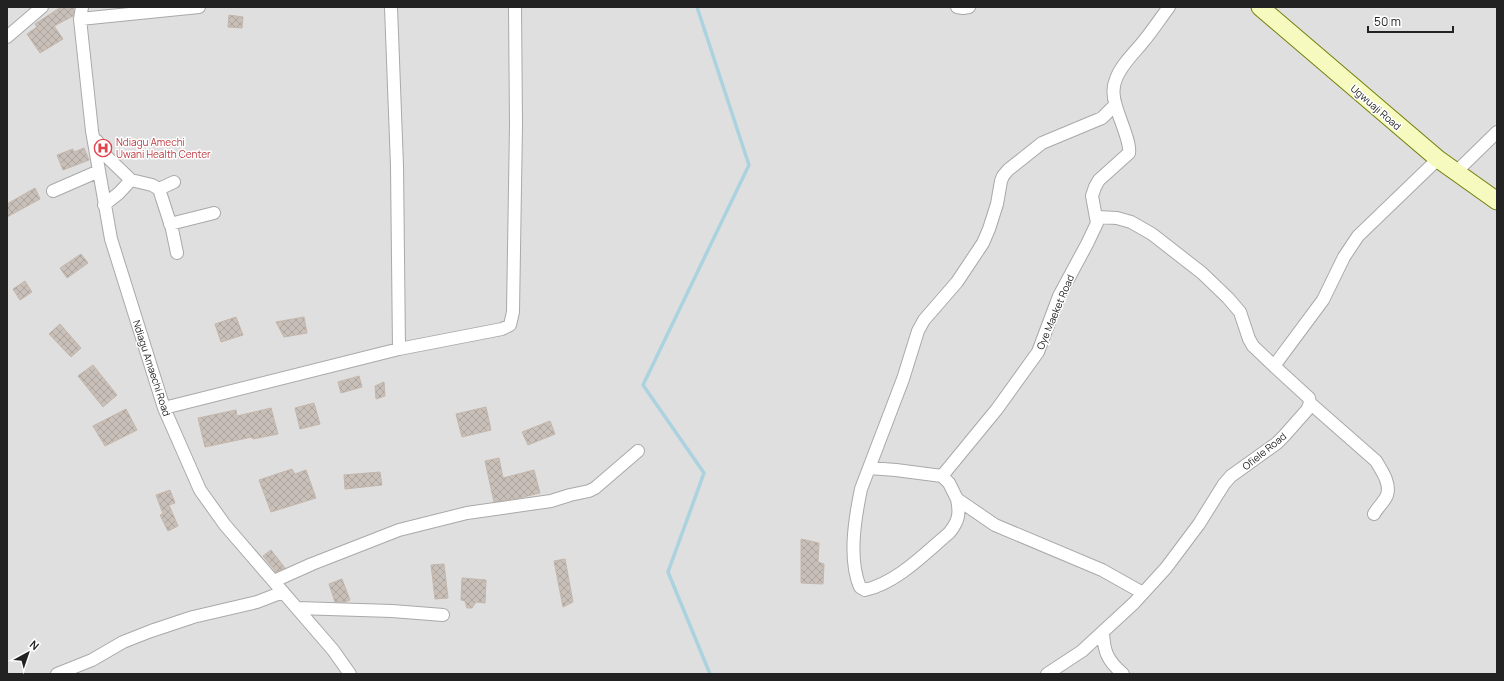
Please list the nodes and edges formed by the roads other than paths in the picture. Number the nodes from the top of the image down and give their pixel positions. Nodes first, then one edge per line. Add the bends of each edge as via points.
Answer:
1 (42, 7) edge
2 (82, 7) edge
3 (199, 7) edge
4 (391, 7) edge
5 (515, 7) edge
6 (957, 7) edge
7 (969, 7) edge
8 (1169, 7) edge
9 (1260, 7) edge
10 (80, 20) junction
11 (7, 37) edge
12 (1115, 105) junction
13 (92, 131) junction
14 (1497, 132) edge
15 (1438, 159) junction
16 (99, 171) junction
17 (1456, 172) junction
18 (131, 180) junction
19 (174, 182) dead end
20 (159, 189) junction
21 (53, 191) dead end
22 (1497, 201) edge
23 (104, 205) junction
24 (214, 213) dead end
25 (1097, 217) junction
26 (170, 224) junction
27 (177, 253) dead end
28 (399, 349) junction
29 (1274, 366) junction
30 (1310, 403) junction
31 (164, 408) junction
32 (638, 451) dead end
33 (869, 468) junction
34 (942, 476) junction
35 (957, 498) junction
36 (1374, 514) dead end
37 (274, 581) junction
38 (283, 592) junction
39 (1143, 593) junction
40 (297, 608) junction
41 (443, 615) dead end
42 (1103, 632) junction
43 (92, 660) junction
44 (57, 674) edge
45 (83, 674) edge
46 (350, 674) edge
47 (1047, 674) edge
48 (1123, 674) edge

1 - 11 street
2 - 10 street, Ndiagu Amaechi Road
3 - 10 street
4 - 28 street via 397,166
5 - 28 street via 516,125 513,312 510,325
6 - 7 street
8 - 12 street via 1123,66 1116,79 1113,93
9 - 15 main road, Ugwuaji Road
10 - 13 street, Ndiagu Amaechi Road
12 - 25 street via 1130,149 1129,154 1099,180 1095,187 1092,196
12 - 33 street via 1102,118 1042,143 1003,176 997,204 983,243 957,282 918,330 903,379
13 - 16 street, Ndiagu Amaechi Road
13 - 18 street via 103,153
14 - 17 street
15 - 17 main road, Ugwuaji Road
15 - 29 street via 1358,236 1344,257 1323,300
16 - 21 street
16 - 23 street, Ndiagu Amaechi Road
17 - 22 main road, Ugwuaji Road
18 - 20 street
18 - 23 street
19 - 20 street
20 - 26 street
23 - 31 street, Ndiagu Amaechi Road via 111,239
24 - 26 street
25 - 29 street via 1131,222 1152,234 1202,273 1240,312 1249,340
25 - 34 street, Oye Maeket Road via 1097,223 1087,244 1059,296 1036,356
26 - 27 street
28 - 31 street
29 - 30 street via 1309,398
30 - 36 street via 1376,461 1387,484 1387,494
30 - 39 street, Ofiele Road via 1304,414 1277,443 1231,476 1166,568
31 - 37 street, Ndiagu Amaechi Road via 200,490 225,525
32 - 37 street via 589,491 551,501 468,512 398,530
33 - 34 street
33 - 35 street via 858,505 853,556 857,582 862,589 870,589 895,577 949,533 959,517
34 - 35 street
35 - 39 street via 995,525 1102,570
37 - 38 street, Ndiagu Amaechi Road
38 - 40 street, Ndiagu Amaechi Road
38 - 43 street via 257,602 151,630
39 - 42 street, Ofiele Road
40 - 41 street
40 - 46 street, Ndiagu Amaechi Road
42 - 47 street, Ofiele Road via 1082,651
42 - 48 street via 1105,653
43 - 44 street
43 - 45 street

